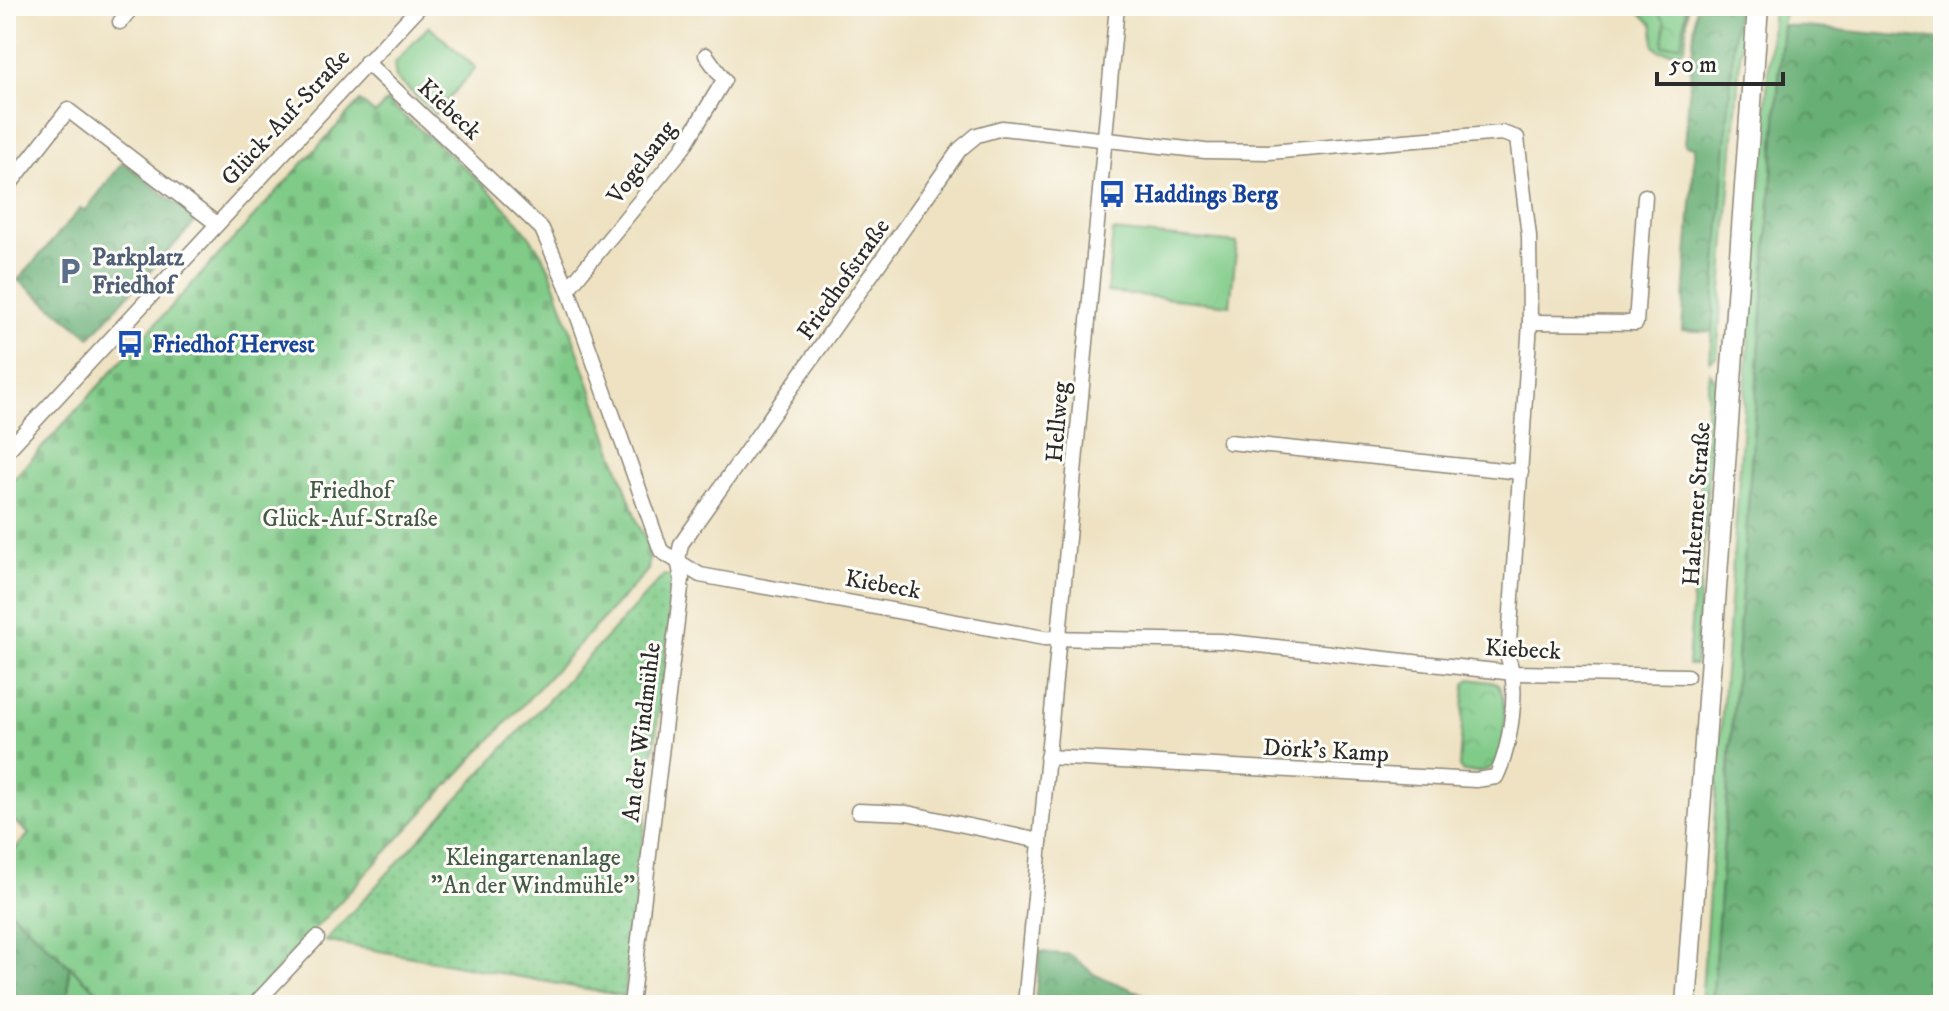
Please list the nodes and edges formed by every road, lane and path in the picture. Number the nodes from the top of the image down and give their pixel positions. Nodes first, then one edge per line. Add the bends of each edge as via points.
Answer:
1 (133, 6) edge
2 (420, 6) edge
3 (1117, 6) edge
4 (1758, 6) edge
5 (120, 22) dead end
6 (706, 55) dead end
7 (366, 62) junction
8 (1107, 140) junction
9 (6, 189) edge
10 (1645, 196) dead end
11 (217, 224) junction
12 (568, 289) junction
13 (1530, 322) junction
14 (1229, 442) dead end
15 (6, 452) edge
16 (1521, 472) junction
17 (678, 560) junction
18 (1060, 638) junction
19 (1514, 673) junction
20 (1687, 676) dead end
21 (1047, 757) junction
22 (858, 811) dead end
23 (1040, 841) junction
24 (317, 938) dead end
25 (254, 1005) edge
26 (631, 1005) edge
27 (1025, 1005) edge
28 (1686, 1005) edge

1 - 5 street
2 - 7 street, Glück-Auf-Straße
3 - 8 street, Hellweg
4 - 28 main road, Halterner Straße
6 - 12 street, Vogelsang via 724,80 683,148
7 - 11 street, Glück-Auf-Straße
7 - 12 street, Kiebeck via 542,229
8 - 13 street via 1269,152 1502,133 1517,138 1529,236
8 - 17 street, Friedhofstraße via 1002,128 977,135 960,149 681,544
8 - 18 street, Hellweg
9 - 11 street via 68,110
10 - 13 street via 1636,323
11 - 15 street, Glück-Auf-Straße
12 - 17 street, Kiebeck via 661,551
13 - 16 street
14 - 16 street
16 - 19 street via 1508,658
17 - 18 street, Kiebeck via 700,575
17 - 26 street, An der Windmühle via 682,579
18 - 19 street, Kiebeck via 1270,645
18 - 21 street, Hellweg
19 - 20 street, Kiebeck
19 - 21 street, Dörk's Kamp via 1507,757 1496,777
21 - 23 street, Hellweg
22 - 23 street via 907,813
23 - 27 street, Hellweg
24 - 25 street

